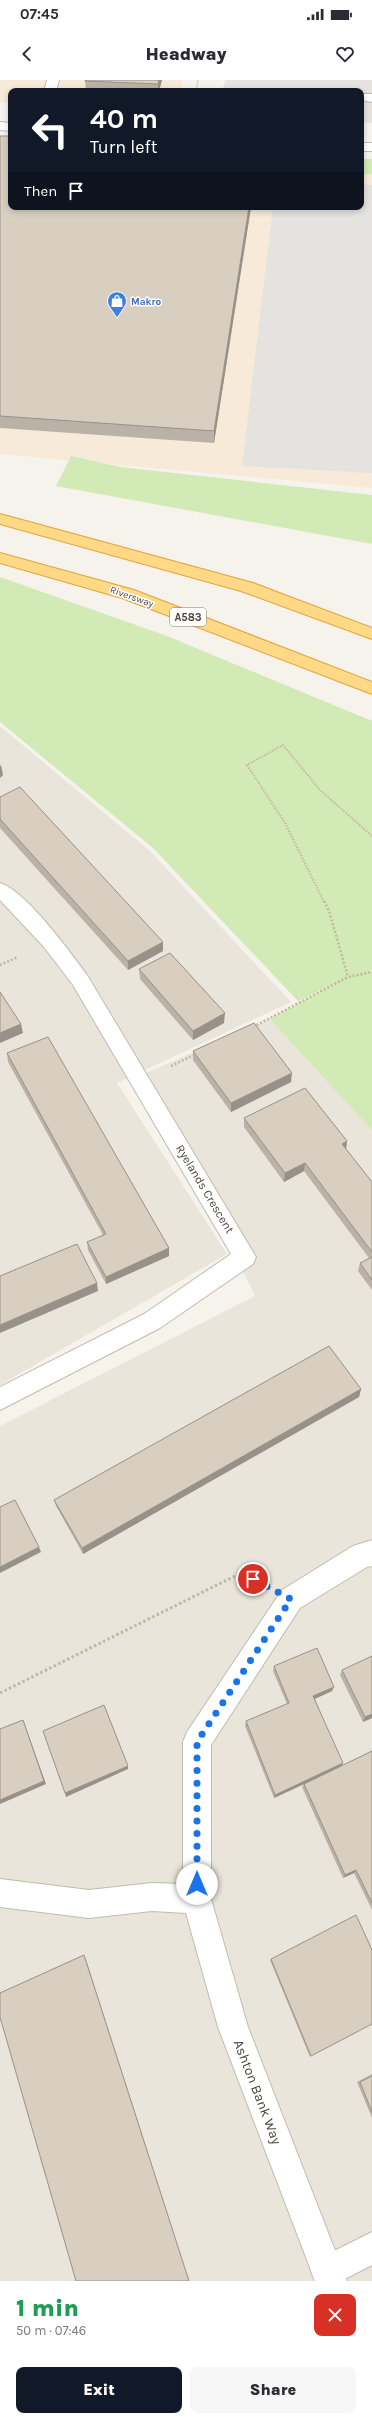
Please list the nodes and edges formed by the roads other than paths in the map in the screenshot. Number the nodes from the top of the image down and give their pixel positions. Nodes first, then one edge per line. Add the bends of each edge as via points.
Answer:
1 (0, 519) edge
2 (0, 558) edge
3 (372, 634) edge
4 (372, 688) edge
5 (0, 890) edge
6 (0, 1399) edge
7 (372, 1553) edge
8 (0, 1893) edge
9 (197, 1899) junction
10 (372, 2248) edge
11 (329, 2276) edge

1 - 3 highway via 247,587
2 - 4 highway, Riversway / A583 via 128,594
5 - 6 street, Ryelands Crescent via 51,942 80,980 246,1257 152,1321
7 - 9 street, Ashton Bank Way via 362,1555 291,1599 197,1742
8 - 9 street via 89,1904 152,1897
9 - 11 street, Ashton Bank Way via 233,2027
10 - 11 street

